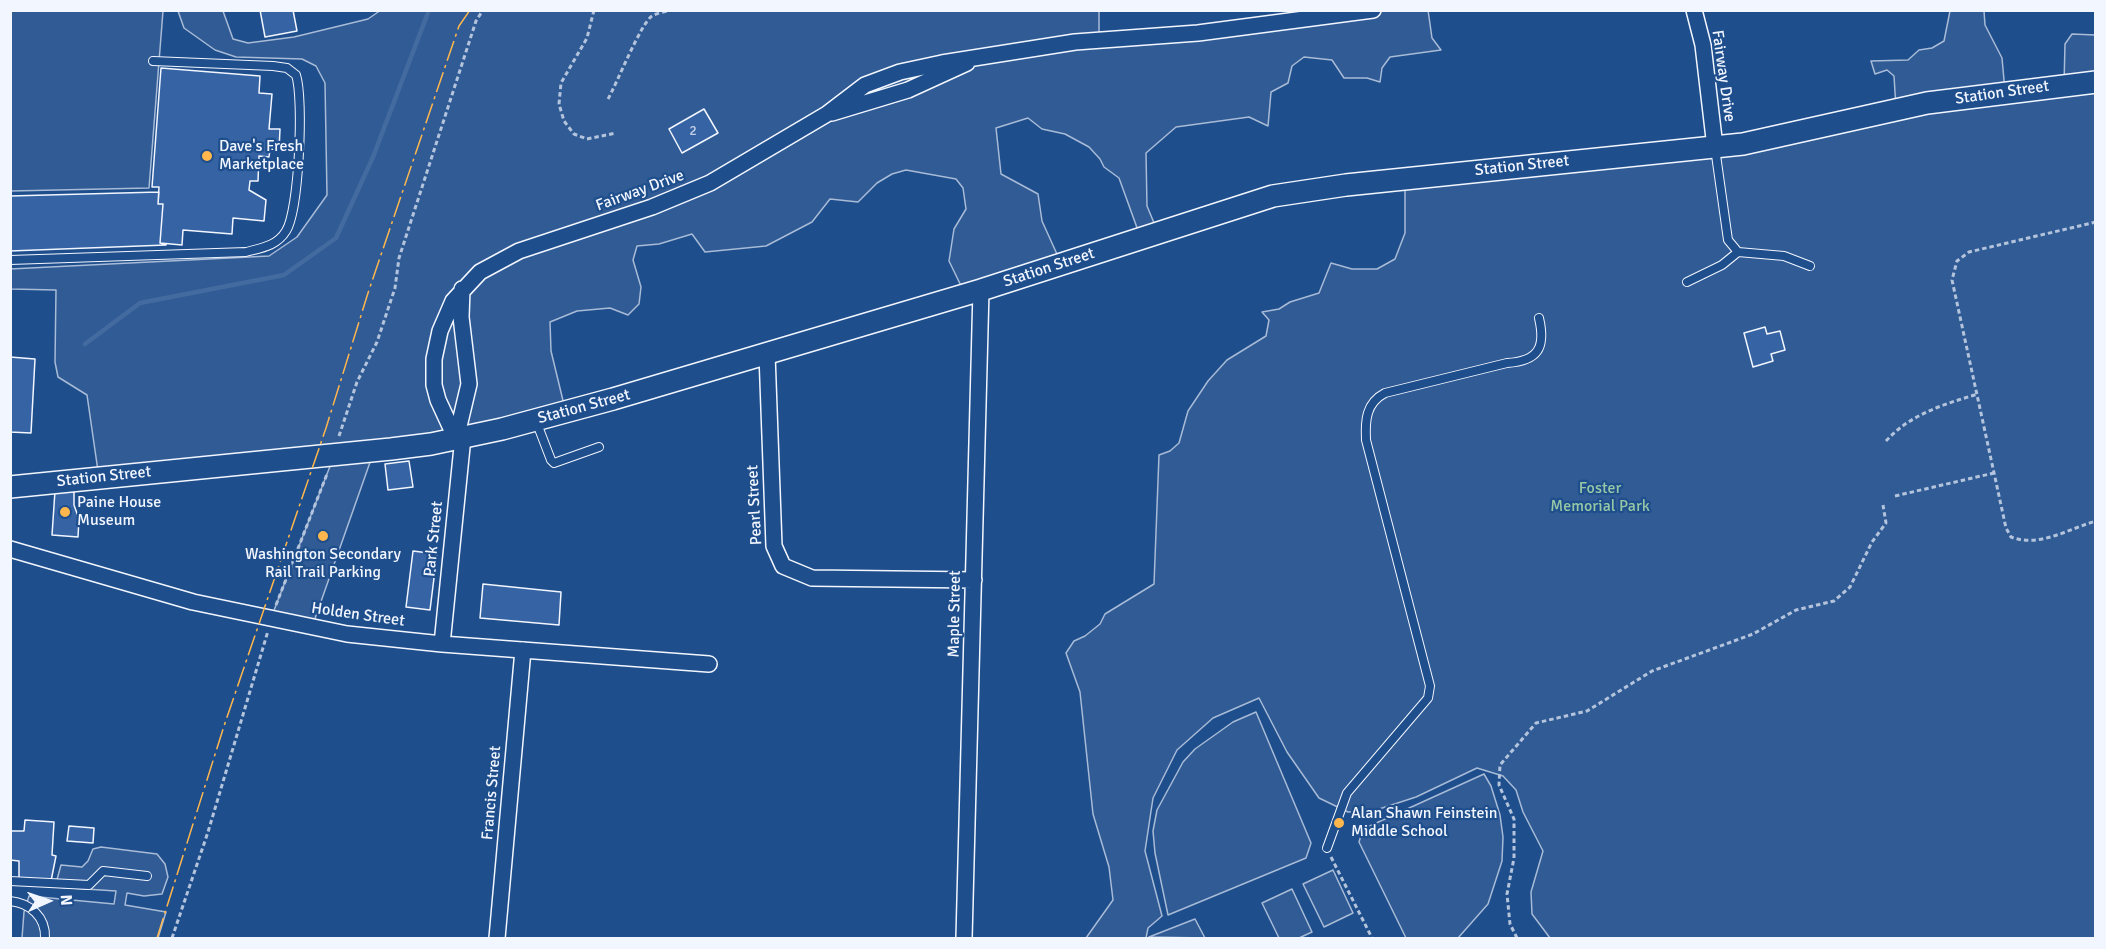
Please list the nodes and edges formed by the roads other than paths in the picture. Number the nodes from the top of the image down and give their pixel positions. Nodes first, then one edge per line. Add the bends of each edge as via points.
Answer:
1 (1373, 10) edge
2 (1694, 10) edge
3 (976, 58) junction
4 (153, 61) dead end
5 (2096, 82) edge
6 (827, 114) junction
7 (1715, 147) junction
8 (1738, 252) junction
9 (10, 260) edge
10 (1810, 266) dead end
11 (1687, 282) dead end
12 (462, 289) junction
13 (981, 290) junction
14 (1539, 318) dead end
15 (767, 354) junction
16 (536, 420) junction
17 (459, 438) junction
18 (599, 447) dead end
19 (10, 487) edge
20 (10, 549) edge
21 (974, 580) junction
22 (442, 644) junction
23 (524, 650) junction
24 (709, 664) dead end
25 (1327, 848) road end
26 (147, 876) dead end
27 (10, 881) edge
28 (10, 901) edge
29 (45, 939) edge
30 (497, 939) edge
31 (964, 939) edge

1 - 3 street, Fairway Drive via 1198,33 1075,42
2 - 7 street, Fairway Drive
3 - 6 street, Fairway Drive via 909,90
3 - 6 street, Fairway Drive via 884,76 865,85
4 - 9 lane via 273,66 287,68 296,75 300,108 294,211 287,230 267,247 246,252
5 - 7 street, Station Street via 1927,104
6 - 12 street, Fairway Drive via 710,183 673,200 503,257
7 - 8 lane via 1728,240
7 - 13 street, Station Street via 1346,184 1274,196
8 - 10 lane via 1784,256
8 - 11 lane via 1722,265
12 - 17 street via 461,317 469,384
12 - 17 street, Fairway Drive via 445,319 434,359 438,400
13 - 15 street, Station Street
13 - 21 street, Maple Street
14 - 25 lane via 1543,333 1539,351 1525,362 1385,393 1374,398 1368,412 1366,440 1430,686 1428,698 1347,793
15 - 16 street, Station Street
15 - 21 street, Pearl Street via 774,546 783,566 812,578
16 - 17 street, Station Street
16 - 18 lane via 554,463
17 - 19 street, Station Street via 391,449
17 - 22 street, Park Street
20 - 22 street, Holden Street via 193,602 347,634
21 - 31 street, Maple Street
22 - 23 street, Holden Street
23 - 24 street, Holden Street
23 - 30 street, Francis Street
26 - 27 lane via 103,871 89,885
28 - 29 lane via 21,902 36,911

